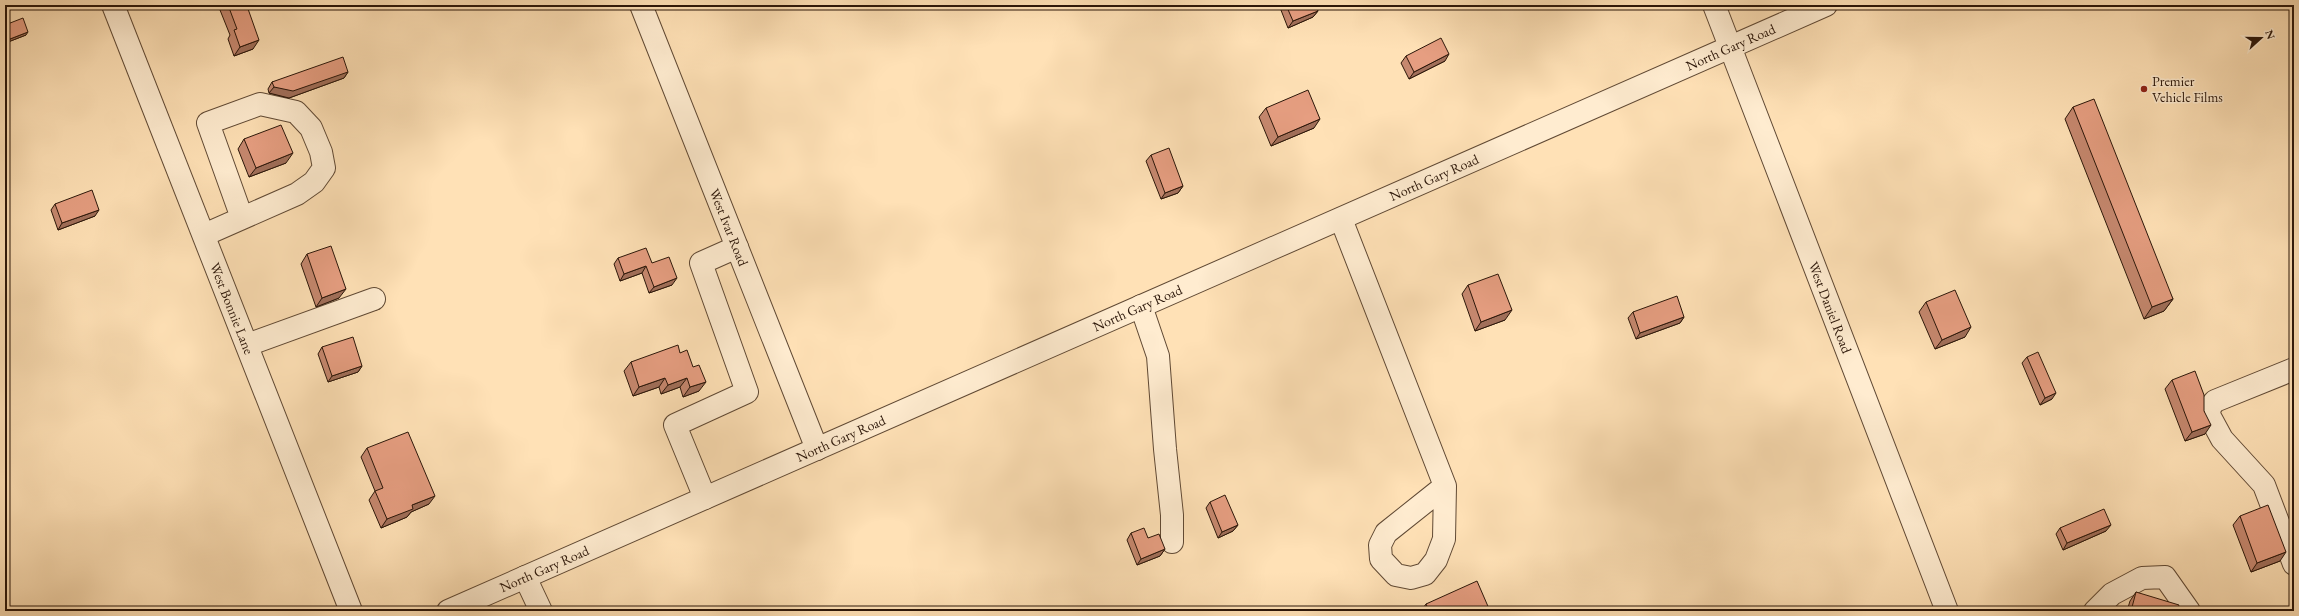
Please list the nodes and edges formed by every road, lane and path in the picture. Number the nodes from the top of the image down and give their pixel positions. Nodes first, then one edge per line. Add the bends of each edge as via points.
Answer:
1 (113, 5) edge
2 (641, 5) edge
3 (1714, 5) edge
4 (1826, 5) edge
5 (1730, 48) junction
6 (242, 218) junction
7 (1340, 219) junction
8 (204, 235) junction
9 (737, 247) junction
10 (374, 299) dead end
11 (1141, 306) junction
12 (247, 345) junction
13 (2294, 369) edge
14 (817, 449) junction
15 (1445, 486) dead end
16 (705, 498) junction
17 (1172, 542) dead end
18 (2294, 564) edge
19 (525, 577) junction
20 (351, 611) edge
21 (448, 611) edge
22 (541, 611) edge
23 (1947, 611) edge
24 (2096, 611) edge
25 (2189, 611) edge

1 - 8 street, West Bonnie Lane
2 - 9 street, West Ivar Road
3 - 5 street, West Daniel Road
4 - 5 street, North Gary Road
5 - 7 street, North Gary Road
5 - 23 street, West Daniel Road
6 - 6 street via 208,124 260,104 296,112 311,128 321,152 324,168 314,182 297,194
6 - 8 street
7 - 11 street, North Gary Road
7 - 15 street
8 - 12 street, West Bonnie Lane
9 - 14 street, West Ivar Road
9 - 16 street via 701,263 747,392 675,425
10 - 12 street
11 - 14 street, North Gary Road
11 - 17 street via 1158,356 1164,449 1172,515
12 - 20 street, West Bonnie Lane
13 - 18 street via 2215,401 2210,407 2209,415 2222,439 2264,485
14 - 16 street, North Gary Road
16 - 19 street, North Gary Road
19 - 21 street, North Gary Road
19 - 22 street
24 - 25 street via 2112,594 2142,578 2165,577

